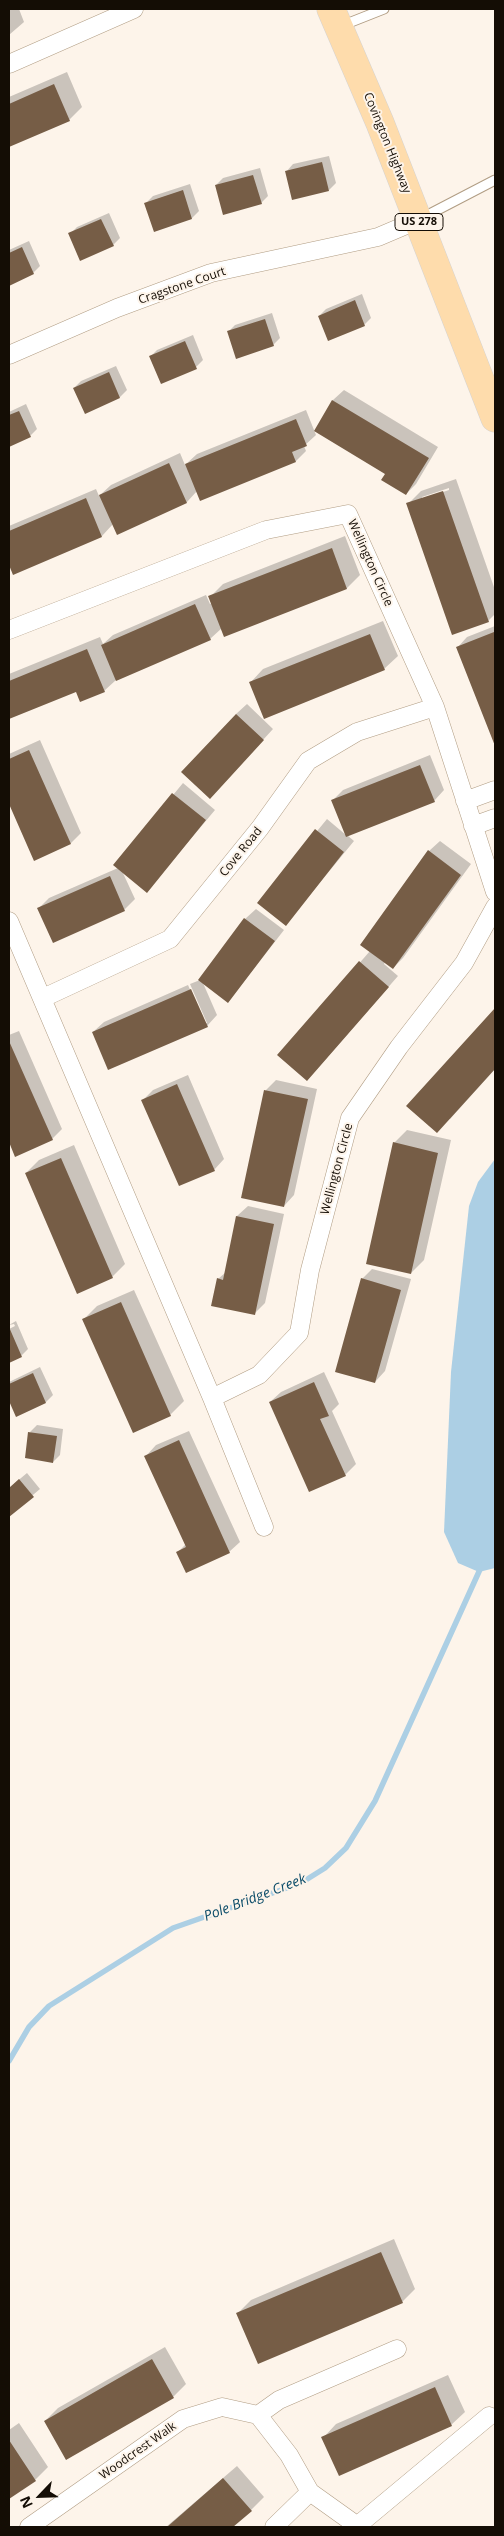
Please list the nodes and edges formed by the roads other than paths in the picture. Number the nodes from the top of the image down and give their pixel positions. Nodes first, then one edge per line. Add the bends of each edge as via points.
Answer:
1 (134, 9) edge
2 (384, 9) edge
3 (335, 18) edge
4 (9, 64) edge
5 (495, 180) edge
6 (418, 220) junction
7 (9, 355) edge
8 (495, 418) edge
9 (9, 630) edge
10 (435, 707) junction
11 (495, 790) edge
12 (465, 801) junction
13 (495, 818) edge
14 (473, 826) junction
15 (495, 892) edge
16 (495, 907) edge
17 (9, 921) edge
18 (43, 998) junction
19 (212, 1398) junction
20 (264, 1527) dead end
21 (397, 2348) dead end
22 (258, 2415) junction
23 (489, 2416) dead end
24 (310, 2492) junction
25 (28, 2527) edge
26 (274, 2527) edge
27 (358, 2527) edge

1 - 4 street
2 - 3 lane
3 - 6 main road, Covington Highway / US 278
5 - 6 lane
6 - 7 street, Cragstone Court via 378,237 211,273 116,308
6 - 8 main road, Covington Highway / US 278 via 484,379
9 - 10 street, Wellington Circle via 266,530 348,514
10 - 12 street, Wellington Circle
10 - 18 street, Cove Road via 357,732 308,761 260,828 170,939
11 - 12 street
12 - 14 street, Wellington Circle
13 - 14 street
14 - 15 street, Wellington Circle
16 - 19 street, Wellington Circle via 464,963 399,1047 350,1118 310,1270 299,1333 259,1375
17 - 18 street
18 - 19 street
19 - 20 street
21 - 22 street via 279,2400
22 - 24 street via 289,2455
22 - 25 street, Woodcrest Walk via 222,2407 183,2419
23 - 27 street
24 - 26 street
24 - 27 street

